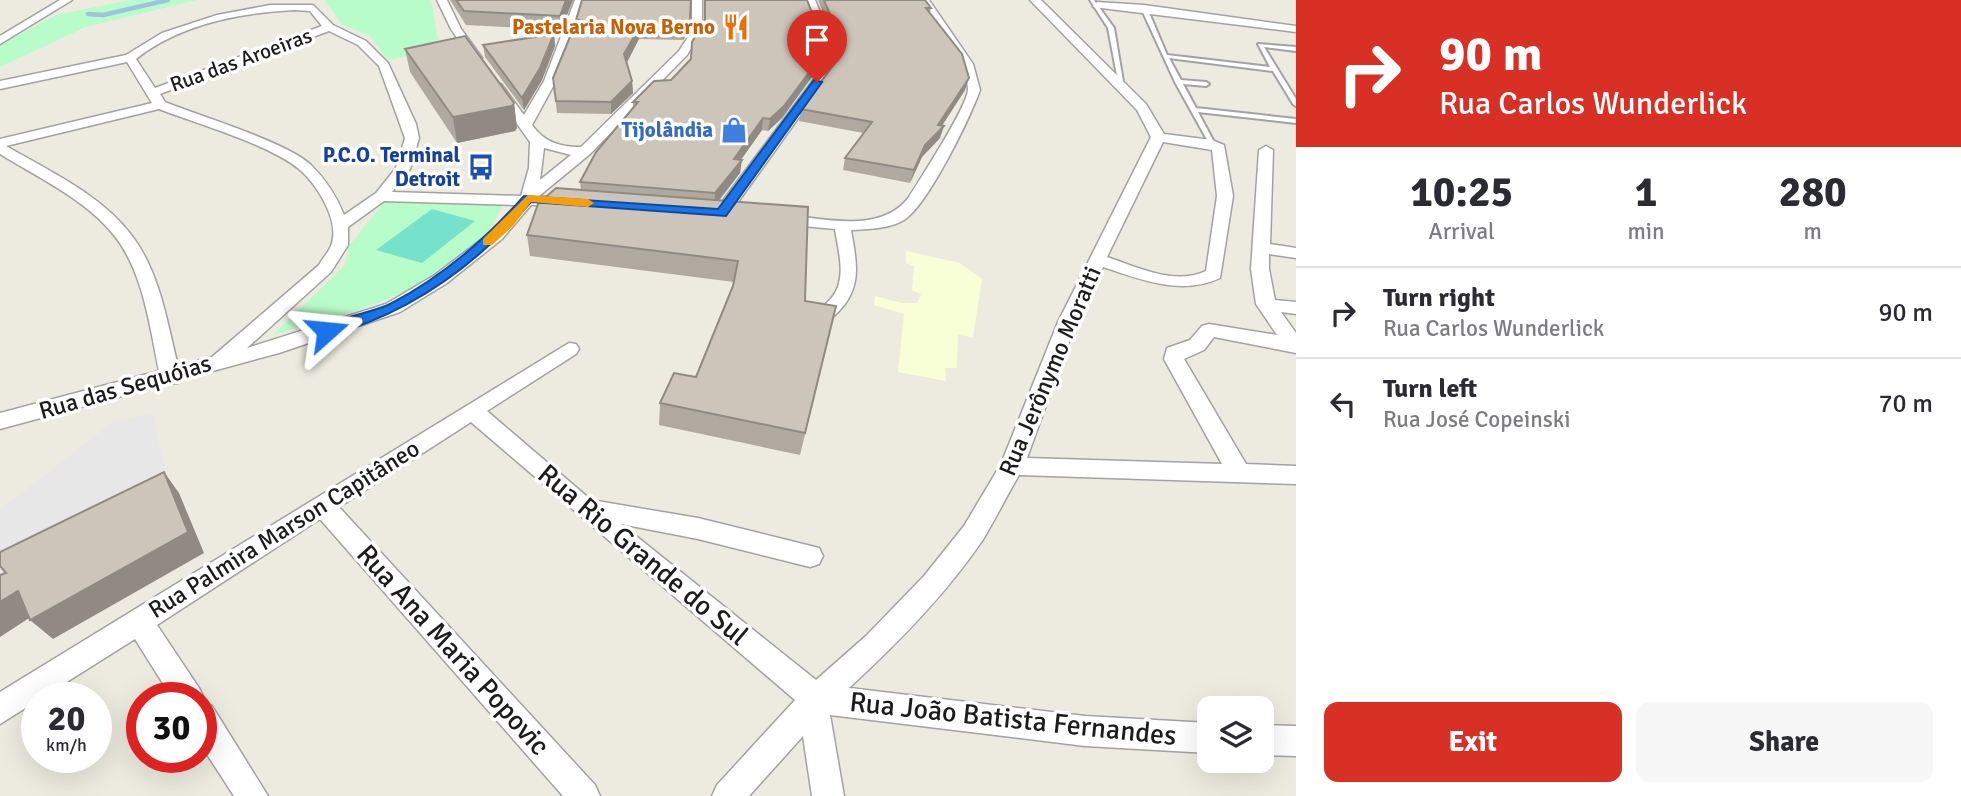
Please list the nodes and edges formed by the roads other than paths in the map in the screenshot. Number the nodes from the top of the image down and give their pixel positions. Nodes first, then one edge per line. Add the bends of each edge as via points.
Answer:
1 (67, 0) edge
2 (442, 0) edge
3 (580, 0) edge
4 (697, 0) edge
5 (810, 0) edge
6 (924, 0) edge
7 (1035, 0) edge
8 (1095, 3) edge
9 (1141, 4) edge
10 (330, 27) junction
11 (1296, 29) edge
12 (0, 41) edge
13 (1296, 49) edge
14 (1165, 56) junction
15 (130, 58) junction
16 (1274, 69) junction
17 (1178, 82) junction
18 (1206, 84) dead end
19 (0, 85) edge
20 (1122, 86) junction
21 (156, 99) junction
22 (1296, 104) edge
23 (1194, 110) junction
24 (1296, 121) edge
25 (526, 124) junction
26 (1158, 136) junction
27 (537, 142) junction
28 (0, 143) edge
29 (1212, 144) junction
30 (0, 148) edge
31 (584, 150) junction
32 (1266, 150) dead end
33 (381, 196) junction
34 (528, 198) junction
35 (583, 203) edge
36 (722, 213) edge
37 (762, 217) edge
38 (842, 224) junction
39 (340, 225) junction
40 (1261, 248) junction
41 (1296, 253) edge
42 (1098, 260) junction
43 (1265, 304) junction
44 (1296, 308) edge
45 (827, 312) edge
46 (1295, 346) edge
47 (569, 349) dead end
48 (217, 364) junction
49 (171, 378) junction
50 (471, 410) junction
51 (0, 421) edge
52 (1012, 466) junction
53 (1240, 475) junction
54 (1296, 475) edge
55 (322, 505) junction
56 (585, 509) junction
57 (810, 556) dead end
58 (139, 621) junction
59 (179, 682) edge
60 (815, 701) junction
61 (0, 709) edge
62 (1197, 737) edge
63 (1274, 740) edge
64 (1296, 741) edge
65 (217, 742) edge
66 (252, 796) edge
67 (584, 796) edge
68 (728, 796) edge
69 (828, 796) edge

1 - 12 street
2 - 25 street via 464,52 486,72
3 - 25 street via 550,81
4 - 31 street via 699,23 690,44
5 - 36 street via 828,46 829,67
6 - 38 street via 973,76 970,102 905,212 875,223
7 - 20 street
8 - 9 street
8 - 20 lane via 1111,29
9 - 11 street
9 - 14 lane
10 - 15 street via 313,8 285,6 176,30 149,42
10 - 21 street, Rua das Aroeiras
10 - 33 street via 390,64 410,124 412,138 403,169
13 - 16 lane via 1260,45
14 - 16 lane
14 - 17 lane
15 - 19 street
15 - 21 street
16 - 22 lane
17 - 18 lane
17 - 23 lane
20 - 26 street
21 - 28 street, Rua das Aroeiras
21 - 39 street via 290,156 319,180
23 - 24 lane
23 - 29 lane
25 - 27 street
26 - 29 street
26 - 42 street, Rua Jerônymo Moratti
27 - 31 street via 567,152
27 - 34 street
29 - 42 street via 1219,148 1225,196 1214,274 1194,283 1177,281
30 - 49 street via 109,220 126,239 149,298
31 - 34 street
32 - 40 street
33 - 34 street
33 - 39 street
34 - 35 street
34 - 48 street via 509,223 476,252 393,308
37 - 38 street
38 - 45 street via 850,285
39 - 48 street, Rua das Sequóias via 340,245 325,268
40 - 41 street
40 - 43 street via 1259,270
42 - 52 street, Rua Jerônymo Moratti via 1067,322
43 - 44 street
43 - 46 street
46 - 53 street via 1209,330 1197,345 1174,353
47 - 50 street, Rua Palmira Marson Capitâneo
48 - 49 street, Rua das Sequóias
49 - 51 street, Rua das Sequóias
50 - 55 street, Rua Palmira Marson Capitâneo
50 - 56 street, Rua Rio Grande do Sul
52 - 53 street
52 - 60 street, Rua Jerônymo Moratti via 973,533 933,584
53 - 54 street
55 - 58 street, Rua Palmira Marson Capitâneo
55 - 67 street, Rua Ana Maria Popovic
56 - 57 street via 708,528
56 - 60 street, Rua Rio Grande do Sul
58 - 59 street
58 - 61 street, Rua Palmira Marson Capitâneo
60 - 62 street, Rua João Batista Fernandes
60 - 68 street, Rua Jerônymo Moratti
60 - 69 street
63 - 64 street
65 - 66 street

